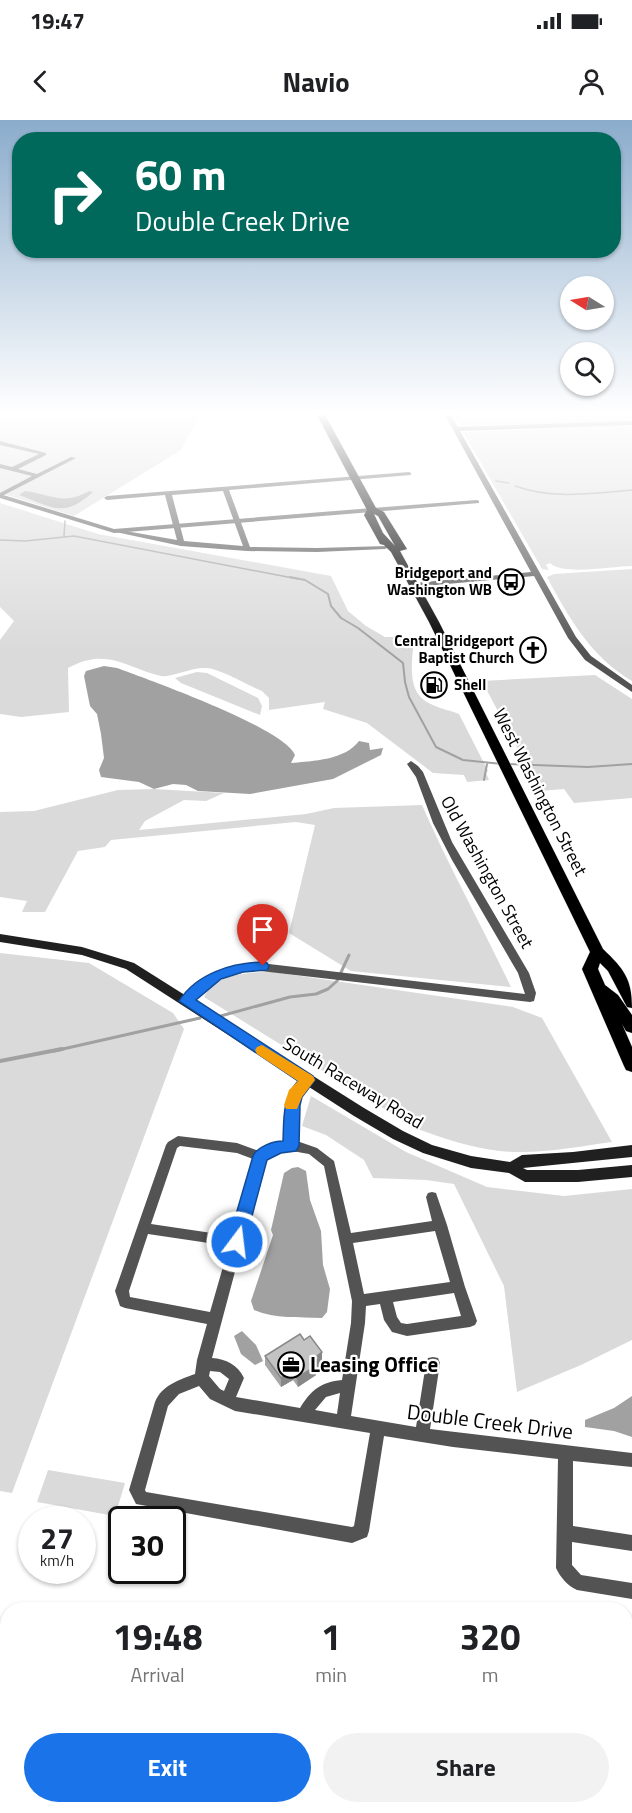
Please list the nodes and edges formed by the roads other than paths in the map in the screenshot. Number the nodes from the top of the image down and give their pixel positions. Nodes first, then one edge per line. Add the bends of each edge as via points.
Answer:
1 (156, 494) edge
2 (168, 494) edge
3 (227, 494) edge
4 (364, 494) edge
5 (491, 494) edge
6 (0, 496) edge
7 (107, 498) dead end
8 (477, 502) dead end
9 (372, 510) junction
10 (237, 520) junction
11 (176, 525) junction
12 (114, 531) junction
13 (378, 533) junction
14 (181, 544) junction
15 (385, 547) junction
16 (247, 549) junction
17 (535, 574) junction
18 (494, 578) junction
19 (414, 585) junction
20 (542, 587) junction
21 (632, 689) edge
22 (411, 764) dead end
23 (0, 938) edge
24 (597, 952) junction
25 (598, 986) junction
26 (186, 1001) junction
27 (632, 1003) edge
28 (632, 1027) edge
29 (632, 1066) edge
30 (308, 1080) junction
31 (291, 1146) junction
32 (632, 1151) edge
33 (261, 1156) junction
34 (512, 1168) junction
35 (632, 1171) edge
36 (432, 1197) dead end
37 (441, 1225) junction
38 (144, 1228) junction
39 (346, 1239) junction
40 (237, 1242) junction
41 (458, 1287) junction
42 (385, 1297) junction
43 (359, 1301) junction
44 (216, 1319) junction
45 (433, 1363) dead end
46 (203, 1371) junction
47 (348, 1386) junction
48 (227, 1400) junction
49 (304, 1415) junction
50 (343, 1422) junction
51 (378, 1428) junction
52 (422, 1435) junction
53 (566, 1453) junction
54 (632, 1460) edge
55 (564, 1533) junction
56 (632, 1543) edge
57 (632, 1591) edge

1 - 7 street
2 - 11 street
3 - 10 street
4 - 9 main road, West Washington Street
5 - 17 street
6 - 12 street
8 - 9 street
9 - 10 street
9 - 13 main road, West Washington Street via 369,515
9 - 19 main road, West Washington Street via 381,514 418,578
10 - 11 street
10 - 16 street
11 - 12 street
11 - 14 street
12 - 14 street
13 - 15 main road, West Washington Street
13 - 19 main road via 395,551
14 - 16 street
15 - 16 street via 324,551
15 - 19 main road, West Washington Street via 403,579
17 - 18 street
17 - 20 street
18 - 19 street
18 - 20 street via 525,580
19 - 24 main road, West Washington Street
20 - 21 street via 578,647 600,668
22 - 26 street, Old Washington Street via 418,769 452,851 520,968 531,990 530,998 263,966 242,968 210,980
23 - 26 main road, South Raceway Road via 109,957
24 - 25 main road via 590,969
24 - 27 main road, West Washington Street via 614,968
25 - 28 main road via 613,999
25 - 29 main road
26 - 30 main road, South Raceway Road
30 - 31 street via 295,1094 292,1105
30 - 34 main road, South Raceway Road via 410,1142 471,1162
31 - 33 street via 278,1147
31 - 39 street via 316,1150 330,1164
32 - 34 main road, South Raceway Road via 522,1161
33 - 38 street via 237,1148 178,1141 172,1144
33 - 40 street
34 - 35 main road, South Raceway Road via 525,1176 555,1177
36 - 37 street
37 - 39 street
37 - 41 street
38 - 40 street
38 - 44 street via 122,1291 125,1302
39 - 43 street
40 - 44 street
41 - 42 street
41 - 42 street via 470,1321 398,1328 391,1320
42 - 43 street
43 - 47 street
44 - 46 street
45 - 52 street
46 - 48 street, Double Creek Drive via 215,1394
46 - 48 street via 220,1364 229,1367 237,1378
46 - 51 street via 174,1389 162,1402 137,1490 141,1499 352,1535 361,1532
47 - 49 street via 327,1387 314,1397
47 - 50 street
48 - 49 street, Double Creek Drive
49 - 50 street, Double Creek Drive
50 - 51 street, Double Creek Drive
51 - 52 street, Double Creek Drive
52 - 53 street, Double Creek Drive
53 - 54 street, Double Creek Drive
53 - 55 street
55 - 56 street
55 - 57 street via 564,1568 578,1582

